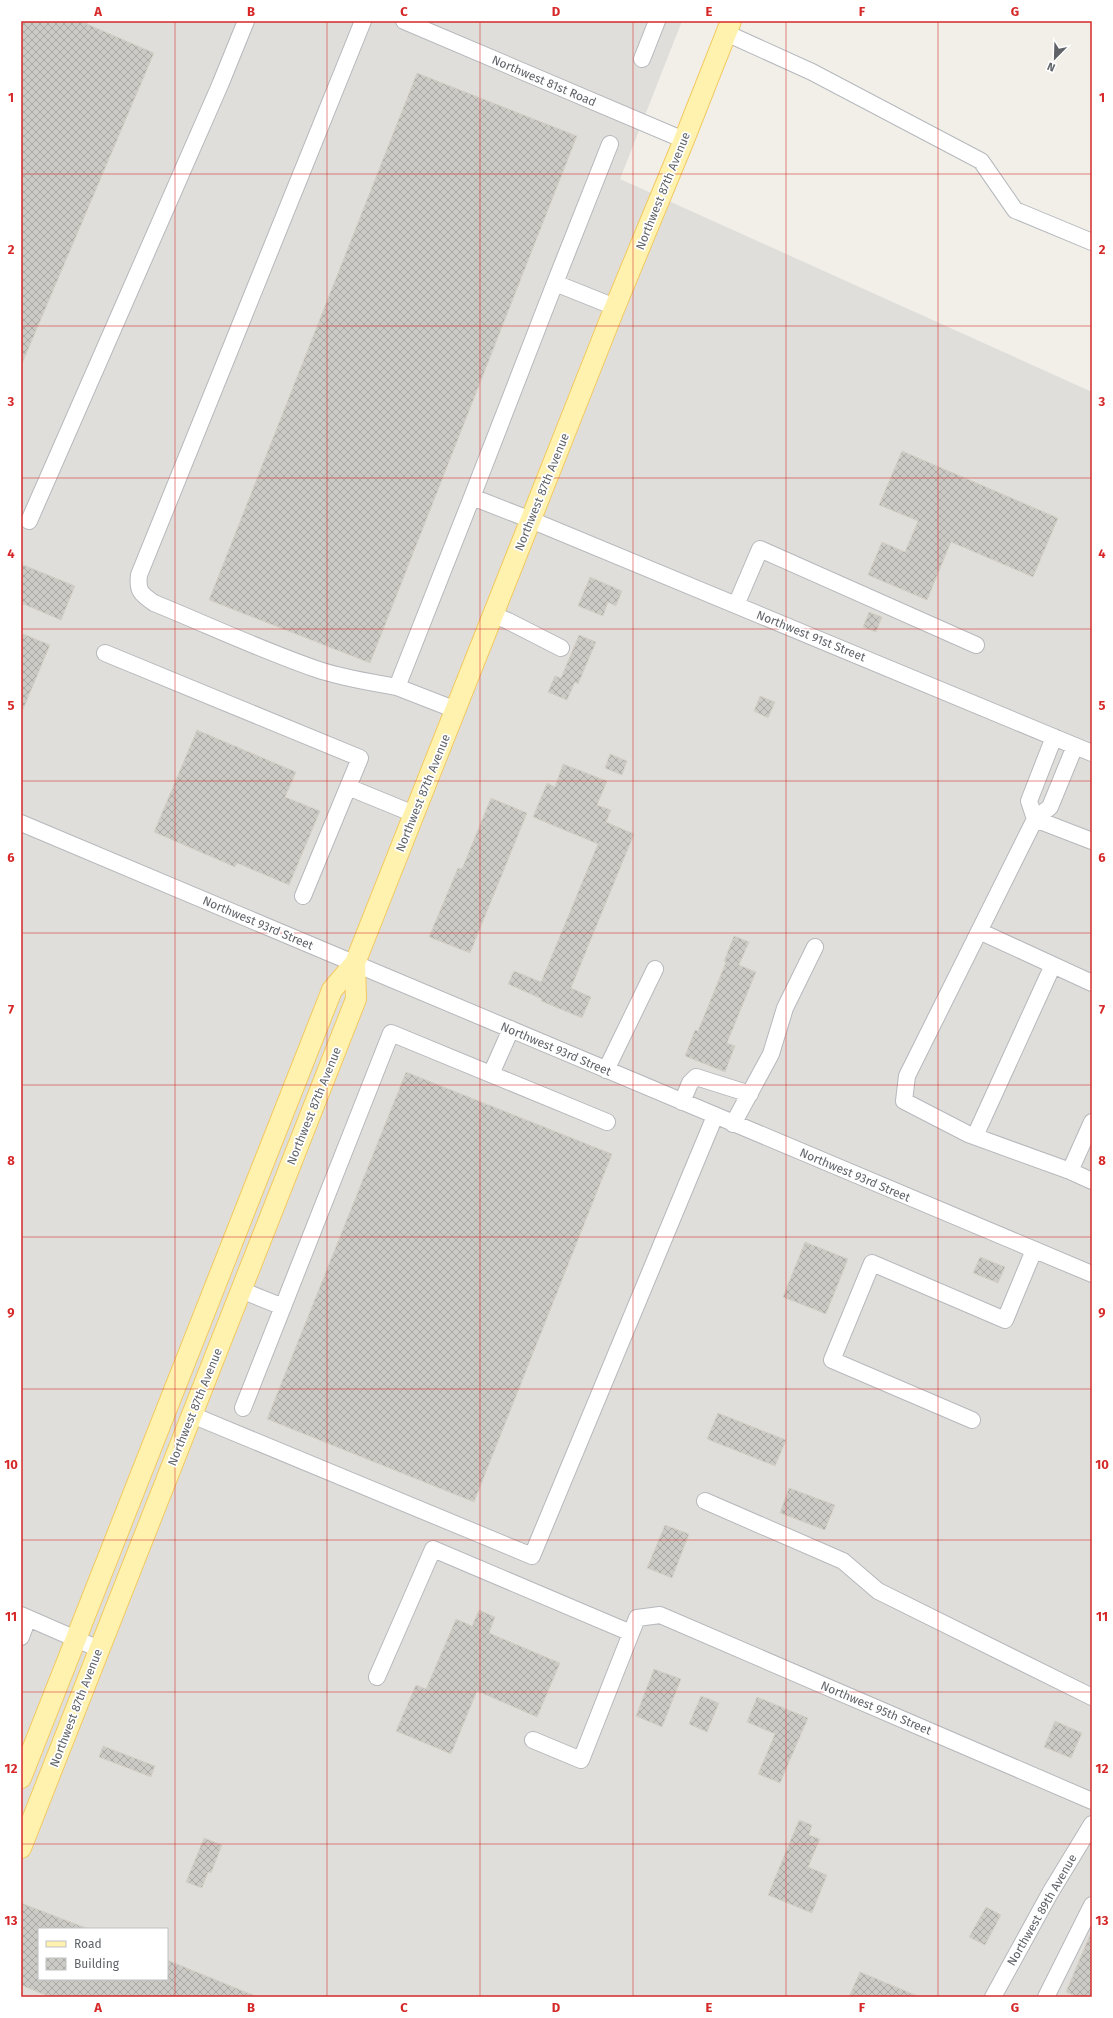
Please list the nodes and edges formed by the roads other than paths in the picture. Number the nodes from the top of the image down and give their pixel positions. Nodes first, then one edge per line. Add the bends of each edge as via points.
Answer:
1 (245, 21) edge
2 (362, 21) edge
3 (404, 21) edge
4 (657, 21) edge
5 (728, 27) edge
6 (642, 60) dead end
7 (684, 140) junction
8 (610, 144) dead end
9 (1092, 242) edge
10 (555, 283) junction
11 (615, 307) junction
12 (472, 497) junction
13 (531, 520) junction
14 (29, 521) dead end
15 (736, 605) junction
16 (494, 616) junction
17 (976, 645) dead end
18 (561, 648) dead end
19 (105, 653) dead end
20 (397, 687) junction
21 (456, 710) junction
22 (1054, 737) junction
23 (1075, 746) junction
24 (1092, 753) edge
25 (348, 787) junction
26 (414, 814) junction
27 (1035, 819) junction
28 (21, 823) edge
29 (1092, 841) edge
30 (303, 896) dead end
31 (979, 931) junction
32 (815, 947) dead end
33 (355, 963) junction
34 (1053, 965) junction
35 (655, 969) dead end
36 (1092, 982) edge
37 (511, 1029) junction
38 (606, 1070) junction
39 (491, 1074) junction
40 (750, 1094) junction
41 (682, 1102) junction
42 (715, 1116) junction
43 (607, 1122) dead end
44 (1092, 1122) edge
45 (733, 1124) junction
46 (975, 1136) junction
47 (1070, 1171) junction
48 (1092, 1181) edge
49 (1034, 1250) junction
50 (1092, 1274) edge
51 (241, 1290) junction
52 (283, 1306) junction
53 (243, 1408) dead end
54 (192, 1415) junction
55 (972, 1420) dead end
56 (705, 1501) dead end
57 (25, 1617) edge
58 (631, 1633) junction
59 (21, 1636) edge
60 (76, 1639) junction
61 (99, 1649) junction
62 (377, 1677) dead end
63 (1092, 1697) edge
64 (533, 1740) dead end
65 (25, 1758) edge
66 (21, 1778) edge
67 (1092, 1801) edge
68 (1092, 1824) edge
69 (21, 1848) edge
70 (1092, 1905) edge
71 (993, 1997) edge
72 (1046, 1997) edge

1 - 14 street via 220,85
2 - 20 street via 139,575 138,586 143,595 154,603 294,660 331,673
3 - 7 street, Northwest 81st Road
4 - 6 street
5 - 7 main road, Northwest 87th Avenue
5 - 9 street via 981,160 1015,210
7 - 11 main road, Northwest 87th Avenue
8 - 10 street
10 - 11 street
10 - 12 street
11 - 13 main road, Northwest 87th Avenue
12 - 13 street, Northwest 91st Street
12 - 20 street
13 - 15 street, Northwest 91st Street
13 - 16 main road, Northwest 87th Avenue
15 - 17 street via 760,549
15 - 22 street, Northwest 91st Street
16 - 18 street
16 - 21 main road, Northwest 87th Avenue
19 - 25 street via 360,758
20 - 21 street
21 - 26 main road, Northwest 87th Avenue
22 - 23 street, Northwest 91st Street
22 - 27 street via 1029,801
23 - 24 street, Northwest 91st Street
23 - 27 street via 1050,807
25 - 26 street
25 - 30 street
26 - 33 main road, Northwest 87th Avenue
27 - 29 street
27 - 31 street
28 - 33 street, Northwest 93rd Street
31 - 34 street
31 - 46 street via 907,1076 904,1101
32 - 40 street via 785,1008 771,1054
33 - 37 street, Northwest 93rd Street
33 - 51 main road, Northwest 87th Avenue via 356,999
33 - 60 main road, Northwest 87th Avenue via 332,990
34 - 36 street
34 - 46 street
35 - 38 street
37 - 38 street, Northwest 93rd Street
37 - 39 street
38 - 41 street, Northwest 93rd Street
39 - 43 street
39 - 52 street via 391,1033
40 - 41 street via 696,1077 690,1083
40 - 45 street
41 - 42 street, Northwest 93rd Street
42 - 45 street, Northwest 93rd Street
42 - 54 street via 532,1556
44 - 47 street
45 - 49 street, Northwest 93rd Street
46 - 47 street
47 - 48 street
49 - 50 street, Northwest 93rd Street
49 - 55 street via 1005,1320 872,1263 832,1360
51 - 52 street
51 - 54 main road, Northwest 87th Avenue
52 - 53 street
54 - 61 main road, Northwest 87th Avenue
56 - 63 street via 843,1561 878,1591
57 - 59 street
57 - 60 street
58 - 62 street via 433,1549
58 - 64 street via 581,1760
58 - 67 street, Northwest 95th Street via 637,1618 660,1615
60 - 61 street
60 - 65 main road, Northwest 87th Avenue
61 - 69 main road, Northwest 87th Avenue
65 - 66 main road, Northwest 87th Avenue
68 - 71 street, Northwest 89th Avenue via 1050,1893
70 - 72 street

